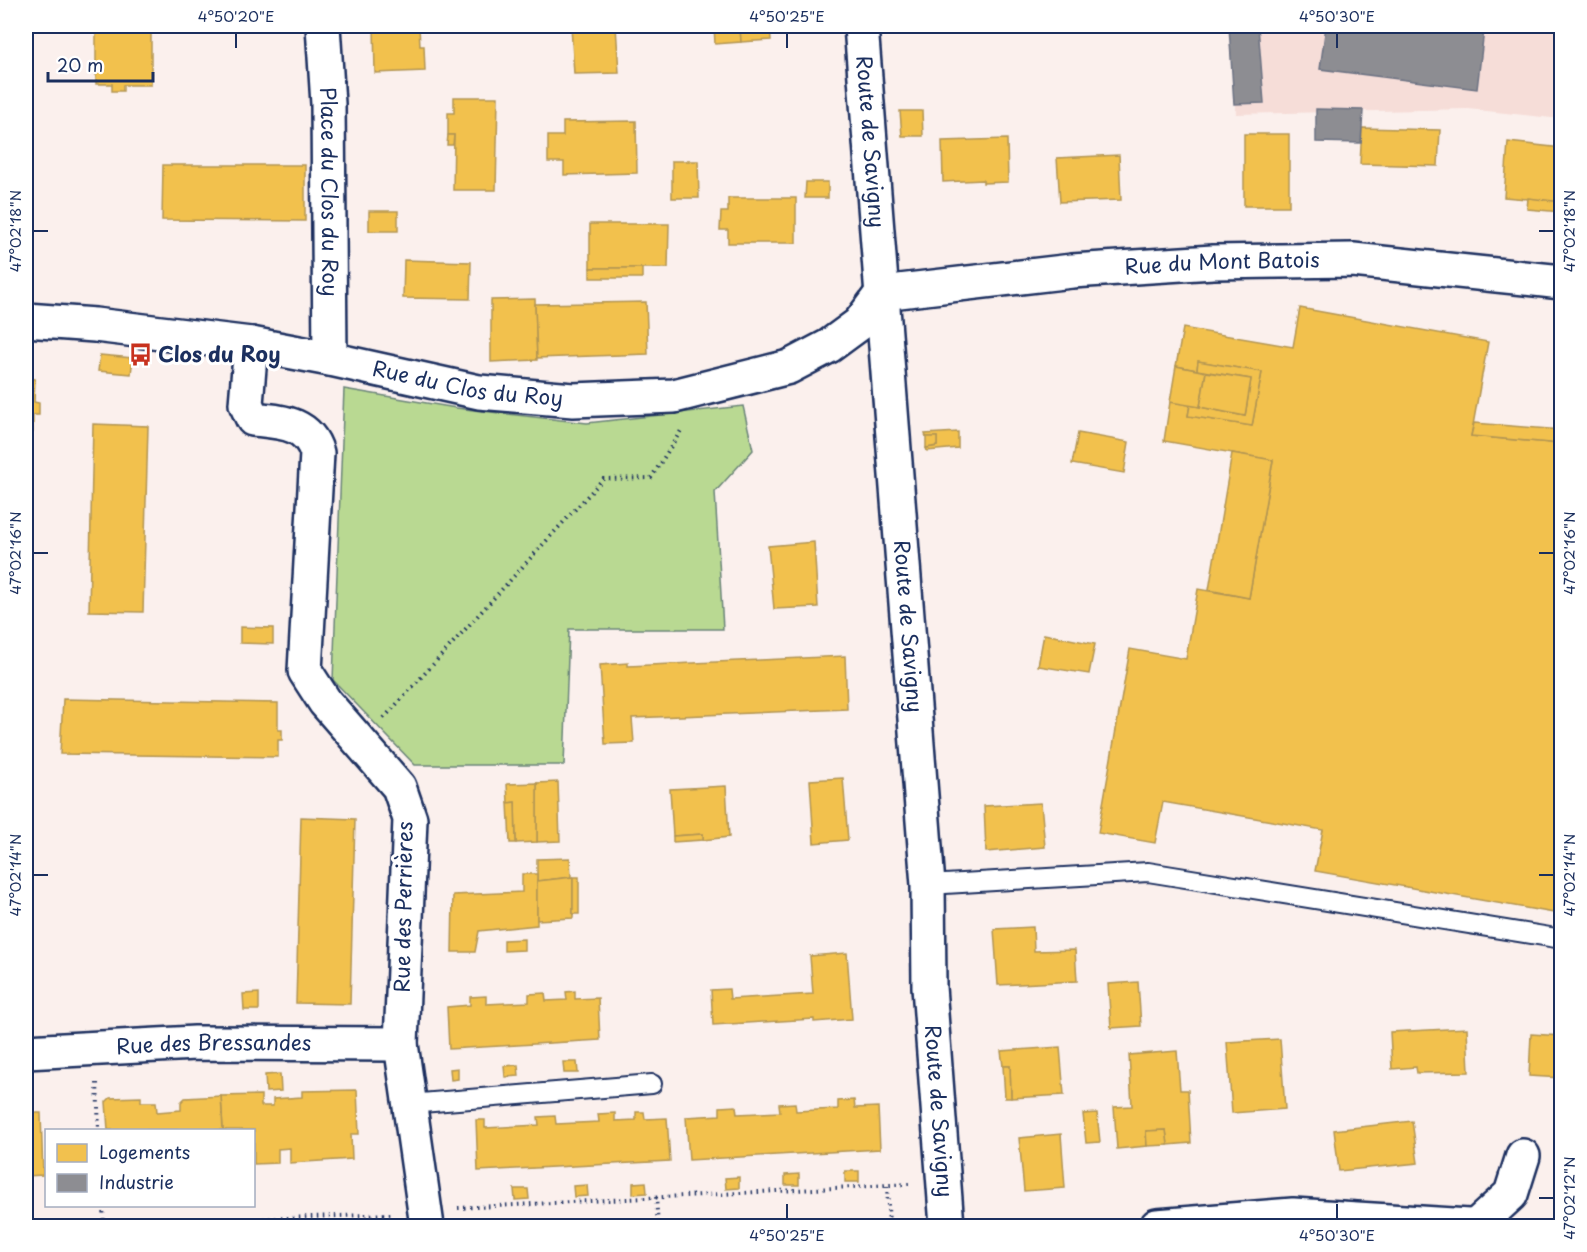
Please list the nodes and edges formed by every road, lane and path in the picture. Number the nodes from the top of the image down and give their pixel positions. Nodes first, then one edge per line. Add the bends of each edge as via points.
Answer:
1 (323, 26) edge
2 (861, 26) edge
3 (1562, 282) edge
4 (882, 293) junction
5 (26, 320) edge
6 (251, 344) junction
7 (330, 359) junction
8 (687, 421) dead end
9 (362, 743) junction
10 (928, 885) junction
11 (1562, 939) edge
12 (400, 1044) junction
13 (95, 1048) junction
14 (26, 1052) edge
15 (652, 1084) dead end
16 (409, 1104) junction
17 (99, 1129) edge
18 (1523, 1156) dead end
19 (943, 1182) junction
20 (886, 1186) junction
21 (656, 1197) junction
22 (103, 1207) edge
23 (384, 1215) junction
24 (426, 1218) edge
25 (255, 1219) junction
26 (104, 1225) edge
27 (153, 1225) edge
28 (80, 1226) edge
29 (255, 1227) edge
30 (383, 1227) edge
31 (658, 1227) edge
32 (889, 1227) edge
33 (947, 1227) edge
34 (1157, 1227) edge
35 (1469, 1227) edge
36 (1476, 1227) edge

1 - 7 street, Place du Clos du Roy via 328,104
2 - 4 street, Route de Savigny
3 - 4 street, Rue du Mont Batois via 1353,260 1213,262 1072,271
4 - 7 street, Rue du Clos du Roy via 859,324 830,346 795,364 674,396 573,400 479,392
4 - 10 street, Route de Savigny
5 - 6 street, Rue du Clos du Roy
6 - 7 street, Rue du Clos du Roy
6 - 9 street, Rue des Perrières via 246,404 253,419 297,427 313,440 317,453 305,671 325,702
8 - 9 path via 651,478 603,479
9 - 12 street, Rue des Perrières via 399,788 410,819
10 - 11 lane via 1148,872
10 - 19 street, Route de Savigny via 929,987
12 - 13 street, Rue des Bressandes via 195,1042
12 - 16 street, Rue des Perrières
13 - 14 street, Rue des Bressandes
13 - 17 path
15 - 16 lane
16 - 24 street, Rue des Perrières
18 - 36 street via 1511,1194
19 - 20 path
19 - 33 street, Route de Savigny
20 - 21 path
20 - 32 path
21 - 24 path
21 - 31 path
22 - 26 path
23 - 24 path
23 - 25 path
23 - 30 path
25 - 27 path
25 - 29 path
26 - 27 path
26 - 28 path
34 - 35 street via 1293,1215

